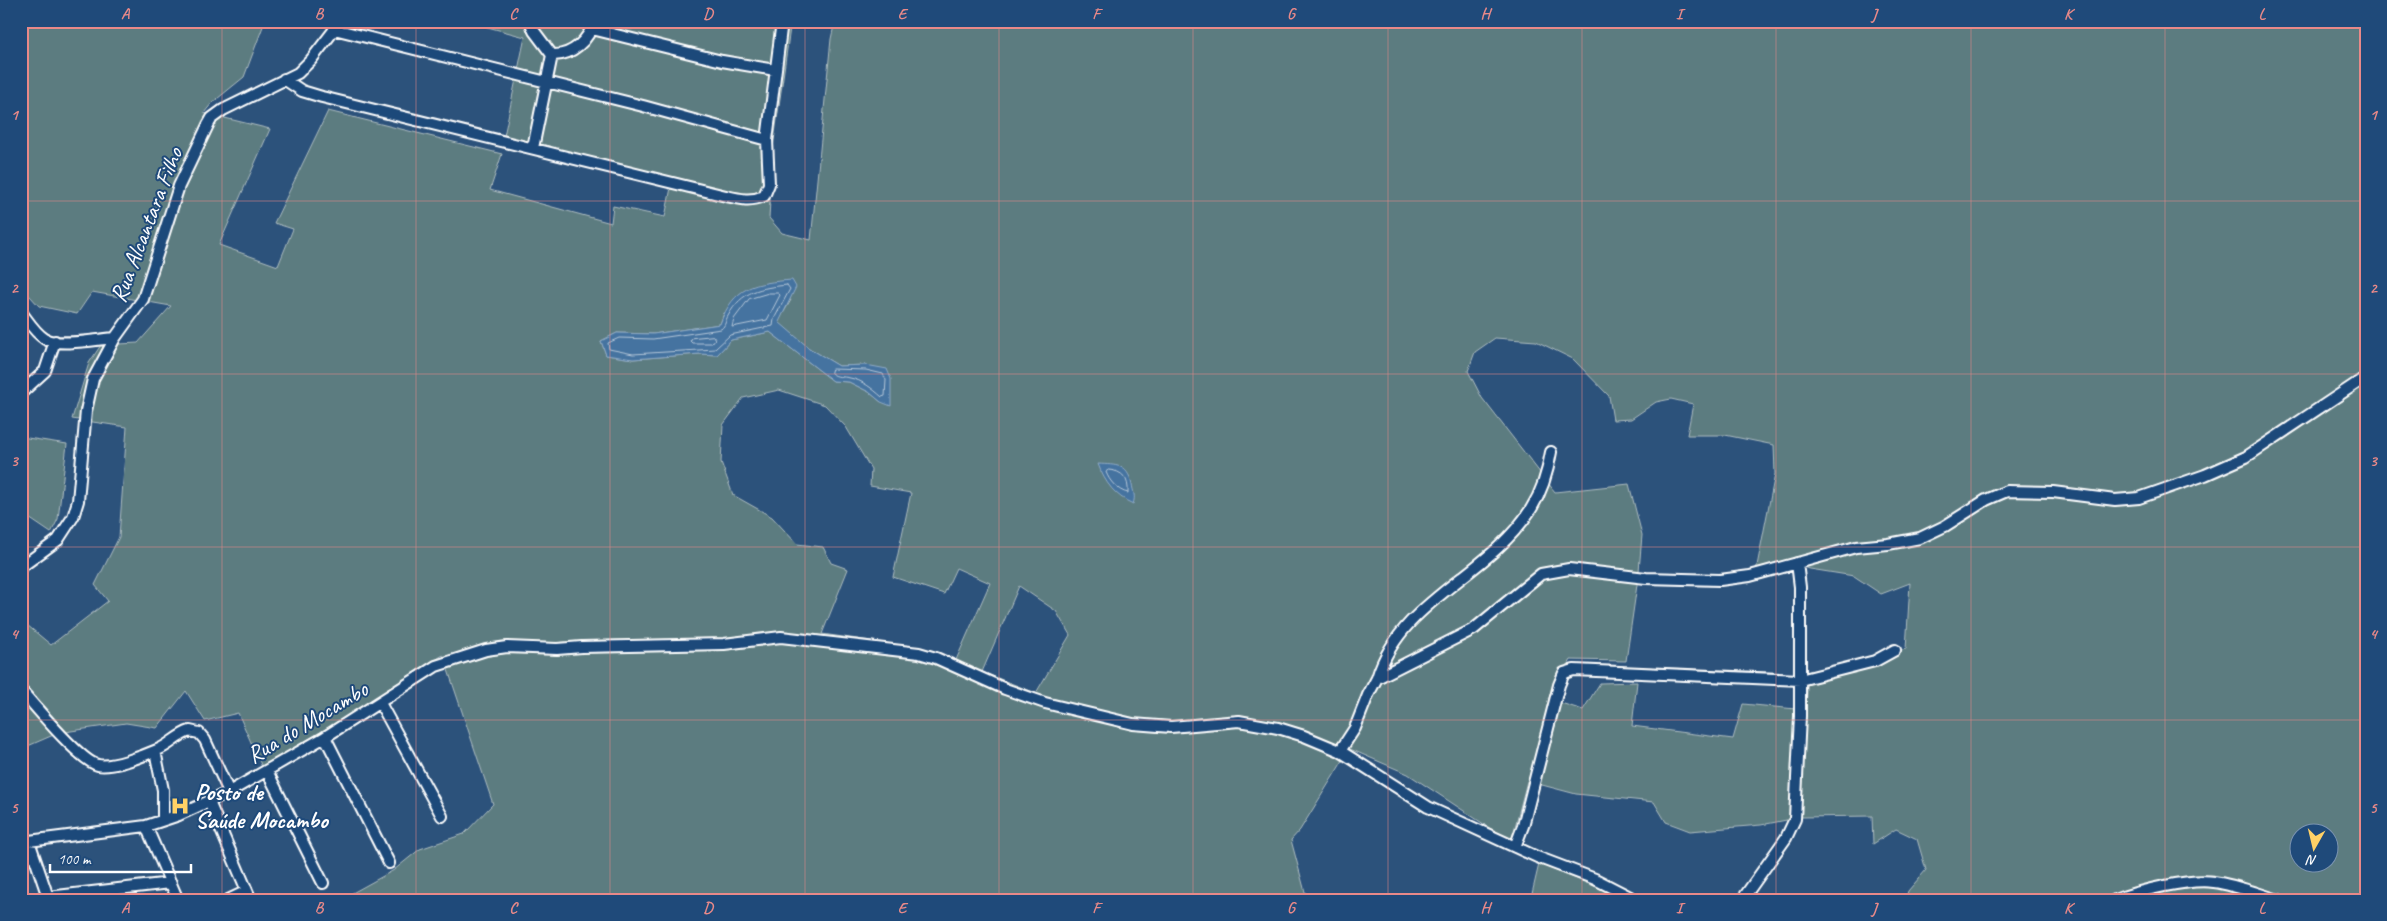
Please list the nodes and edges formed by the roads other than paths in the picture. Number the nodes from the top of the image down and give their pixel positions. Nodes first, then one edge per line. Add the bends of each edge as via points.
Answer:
1 (530, 21) edge
2 (782, 21) edge
3 (337, 25) edge
4 (593, 25) edge
5 (552, 55) junction
6 (775, 70) junction
7 (284, 80) junction
8 (546, 82) junction
9 (767, 140) junction
10 (533, 148) junction
11 (21, 312) edge
12 (115, 338) junction
13 (55, 341) junction
14 (2366, 377) edge
15 (21, 393) edge
16 (1552, 452) dead end
17 (1797, 563) junction
18 (21, 567) edge
19 (1895, 650) dead end
20 (1376, 678) junction
21 (1800, 680) junction
22 (21, 690) edge
23 (380, 703) junction
24 (325, 737) junction
25 (155, 751) junction
26 (1340, 751) junction
27 (267, 771) junction
28 (229, 792) junction
29 (209, 802) junction
30 (442, 816) dead end
31 (163, 820) junction
32 (146, 826) junction
33 (25, 842) edge
34 (1515, 847) junction
35 (389, 862) dead end
36 (171, 883) junction
37 (323, 883) dead end
38 (249, 895) edge
39 (49, 898) edge
40 (178, 900) edge
41 (228, 900) edge
42 (1636, 900) edge
43 (1742, 900) edge
44 (2115, 900) edge
45 (2278, 900) edge

1 - 5 street
2 - 6 street
3 - 7 street, Rua Alcantara Filho via 306,66
3 - 8 street
4 - 5 street via 581,44
4 - 6 street via 722,61
5 - 8 street
6 - 9 street
7 - 10 street via 322,97
7 - 12 street, Rua Alcantara Filho via 212,118 179,186 143,299
8 - 9 street
8 - 10 street
9 - 10 street via 768,190 764,196 747,200
11 - 13 street via 39,334
12 - 13 street
12 - 18 street, Rua Alcantara Filho via 89,390 78,501 73,518 58,540
13 - 15 street via 45,371
14 - 17 street via 2246,458 2176,486 2123,500 2053,492 2007,491 1920,538 1856,547
16 - 20 street via 1528,513 1500,545 1410,620 1393,642
17 - 20 street via 1750,576 1709,581 1570,569 1547,572 1534,578 1474,629
17 - 21 street
19 - 21 street via 1875,661
20 - 26 street via 1355,728
21 - 34 street via 1574,670 1564,673
21 - 43 street via 1800,734 1793,824
22 - 25 street via 72,745 95,764 110,764
23 - 24 street, Rua do Mocambo
23 - 26 street, Rua do Mocambo via 436,666 486,650 724,644 789,637 919,653 1032,698 1133,724 1165,727 1226,721 1253,723 1278,728
23 - 30 street
24 - 27 street, Rua do Mocambo
24 - 35 street
25 - 28 street via 186,732 199,733
25 - 31 street
26 - 34 street, Rua do Mocambo via 1428,807
27 - 28 street, Rua do Mocambo
27 - 37 street
28 - 29 street, Rua do Mocambo
29 - 31 street, Rua do Mocambo
29 - 38 street
31 - 32 street, Rua do Mocambo
32 - 33 street, Rua do Mocambo
32 - 36 street
33 - 39 street
34 - 42 street, Rua do Mocambo via 1595,879
36 - 39 street
36 - 40 street
38 - 41 street
44 - 45 street via 2202,881

